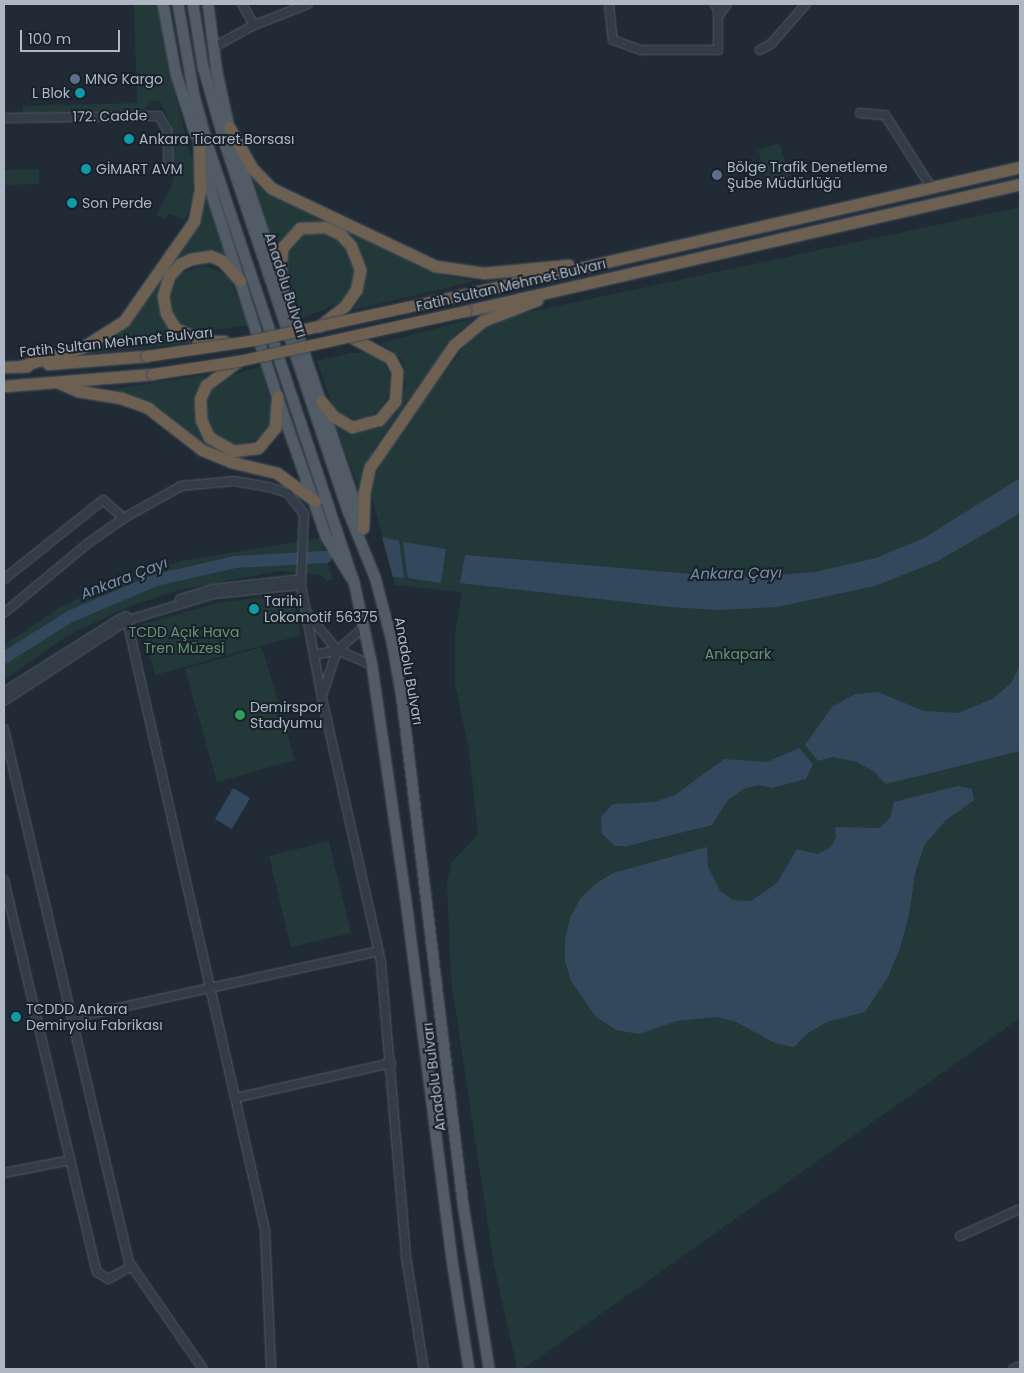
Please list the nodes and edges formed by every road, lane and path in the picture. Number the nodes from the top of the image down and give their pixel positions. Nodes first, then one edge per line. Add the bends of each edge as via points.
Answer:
1 (163, 4) edge
2 (178, 4) edge
3 (193, 4) edge
4 (208, 4) edge
5 (242, 4) edge
6 (283, 4) edge
7 (308, 4) edge
8 (609, 4) edge
9 (714, 4) edge
10 (728, 4) edge
11 (806, 4) edge
12 (284, 13) junction
13 (718, 16) junction
14 (254, 24) junction
15 (214, 47) junction
16 (760, 50) dead end
17 (216, 68) junction
18 (182, 88) junction
19 (210, 93) junction
20 (194, 95) junction
21 (219, 109) junction
22 (860, 113) dead end
23 (4, 118) edge
24 (229, 127) junction
25 (198, 128) junction
26 (224, 140) junction
27 (204, 148) junction
28 (1020, 167) edge
29 (169, 170) dead end
30 (1020, 184) edge
31 (931, 187) junction
32 (638, 256) junction
33 (280, 276) junction
34 (240, 281) junction
35 (578, 285) junction
36 (319, 326) junction
37 (351, 337) junction
38 (254, 340) junction
39 (238, 361) junction
40 (22, 366) junction
41 (4, 367) edge
42 (59, 383) junction
43 (4, 386) edge
44 (277, 396) junction
45 (321, 401) junction
46 (315, 501) junction
47 (124, 518) junction
48 (359, 529) junction
49 (4, 578) edge
50 (301, 579) junction
51 (354, 582) junction
52 (306, 612) junction
53 (4, 613) edge
54 (127, 618) junction
55 (364, 627) junction
56 (337, 650) junction
57 (314, 654) junction
58 (372, 665) junction
59 (4, 692) edge
60 (322, 698) junction
61 (4, 701) edge
62 (4, 729) edge
63 (4, 880) edge
64 (378, 951) junction
65 (210, 988) junction
66 (72, 1018) junction
67 (391, 1063) junction
68 (235, 1098) junction
69 (71, 1160) junction
70 (4, 1173) edge
71 (1020, 1209) edge
72 (960, 1236) dead end
73 (132, 1266) junction
74 (1020, 1366) edge
75 (203, 1369) edge
76 (271, 1369) edge
77 (424, 1369) edge
78 (469, 1369) edge
79 (489, 1369) edge
80 (1013, 1369) edge

1 - 18 main road
2 - 20 main road, Anadolu Bulvarı
3 - 19 main road, Anadolu Bulvarı
4 - 15 main road
5 - 14 street
6 - 12 street
7 - 12 street
8 - 13 street via 614,40 641,50 718,50
9 - 13 street
10 - 13 street
11 - 16 street via 771,44
12 - 14 street
14 - 15 street
15 - 17 main road
17 - 21 main road
17 - 24 main road
18 - 25 main road
18 - 27 main road
19 - 21 main road
19 - 26 main road, Anadolu Bulvarı
20 - 25 main road
20 - 27 main road, Anadolu Bulvarı
21 - 24 main road
21 - 26 main road
22 - 31 street via 885,115
23 - 29 street, 172. Cadde via 159,116 167,130
24 - 32 highway via 252,168 271,188 440,268 492,273
24 - 33 main road
25 - 27 main road
26 - 48 main road, Anadolu Bulvarı
27 - 34 main road
27 - 40 highway via 194,221 124,321 91,344
27 - 51 main road, Anadolu Bulvarı
28 - 31 highway, Fatih Sultan Mehmet Bulvarı
30 - 35 highway, Fatih Sultan Mehmet Bulvarı
31 - 32 highway, Fatih Sultan Mehmet Bulvarı
32 - 36 highway, Fatih Sultan Mehmet Bulvarı, bridge
33 - 36 highway via 282,248 300,228 325,226 348,241 359,265 358,286 349,302
33 - 45 main road
34 - 38 highway via 222,260 211,256 190,259 169,276 162,296 174,328 190,338 202,341
34 - 44 main road
35 - 37 highway, Fatih Sultan Mehmet Bulvarı, bridge
35 - 48 highway via 483,321 454,345 370,467
36 - 38 highway, Fatih Sultan Mehmet Bulvarı, bridge
37 - 39 highway, Fatih Sultan Mehmet Bulvarı, bridge
37 - 45 highway via 390,358 396,372 395,401 379,420 352,427 332,416
38 - 40 highway, Fatih Sultan Mehmet Bulvarı, bridge via 146,356
39 - 42 highway, Fatih Sultan Mehmet Bulvarı, bridge
39 - 44 highway via 206,386 200,400 201,420 210,437 233,451 258,448 275,428
40 - 41 highway, Fatih Sultan Mehmet Bulvarı
42 - 43 highway, Fatih Sultan Mehmet Bulvarı
42 - 46 highway via 78,391 121,398 148,408 202,450 231,462 277,473
44 - 46 main road
45 - 48 main road
46 - 51 main road via 326,537
47 - 49 street via 103,500
47 - 50 street via 181,486 234,481 288,493 304,514
47 - 53 street via 87,544
48 - 79 main road, Anadolu Bulvarı via 392,642 402,699 463,1204
50 - 52 street
50 - 54 street via 214,594
51 - 55 main road, Anadolu Bulvarı
52 - 56 street
52 - 57 street
54 - 59 street
54 - 61 street
54 - 65 street
55 - 56 street
55 - 58 main road, Anadolu Bulvarı
56 - 57 street
56 - 58 street
56 - 60 street
57 - 60 street
58 - 78 main road, Anadolu Bulvarı
60 - 64 street
62 - 66 street
63 - 69 street
64 - 65 street
64 - 67 street
65 - 66 street
65 - 68 street
66 - 73 street
67 - 68 street
67 - 77 street via 406,1257
68 - 76 street via 265,1230
69 - 70 street
69 - 73 street via 97,1272 108,1279
71 - 72 street
73 - 75 street
74 - 80 street

